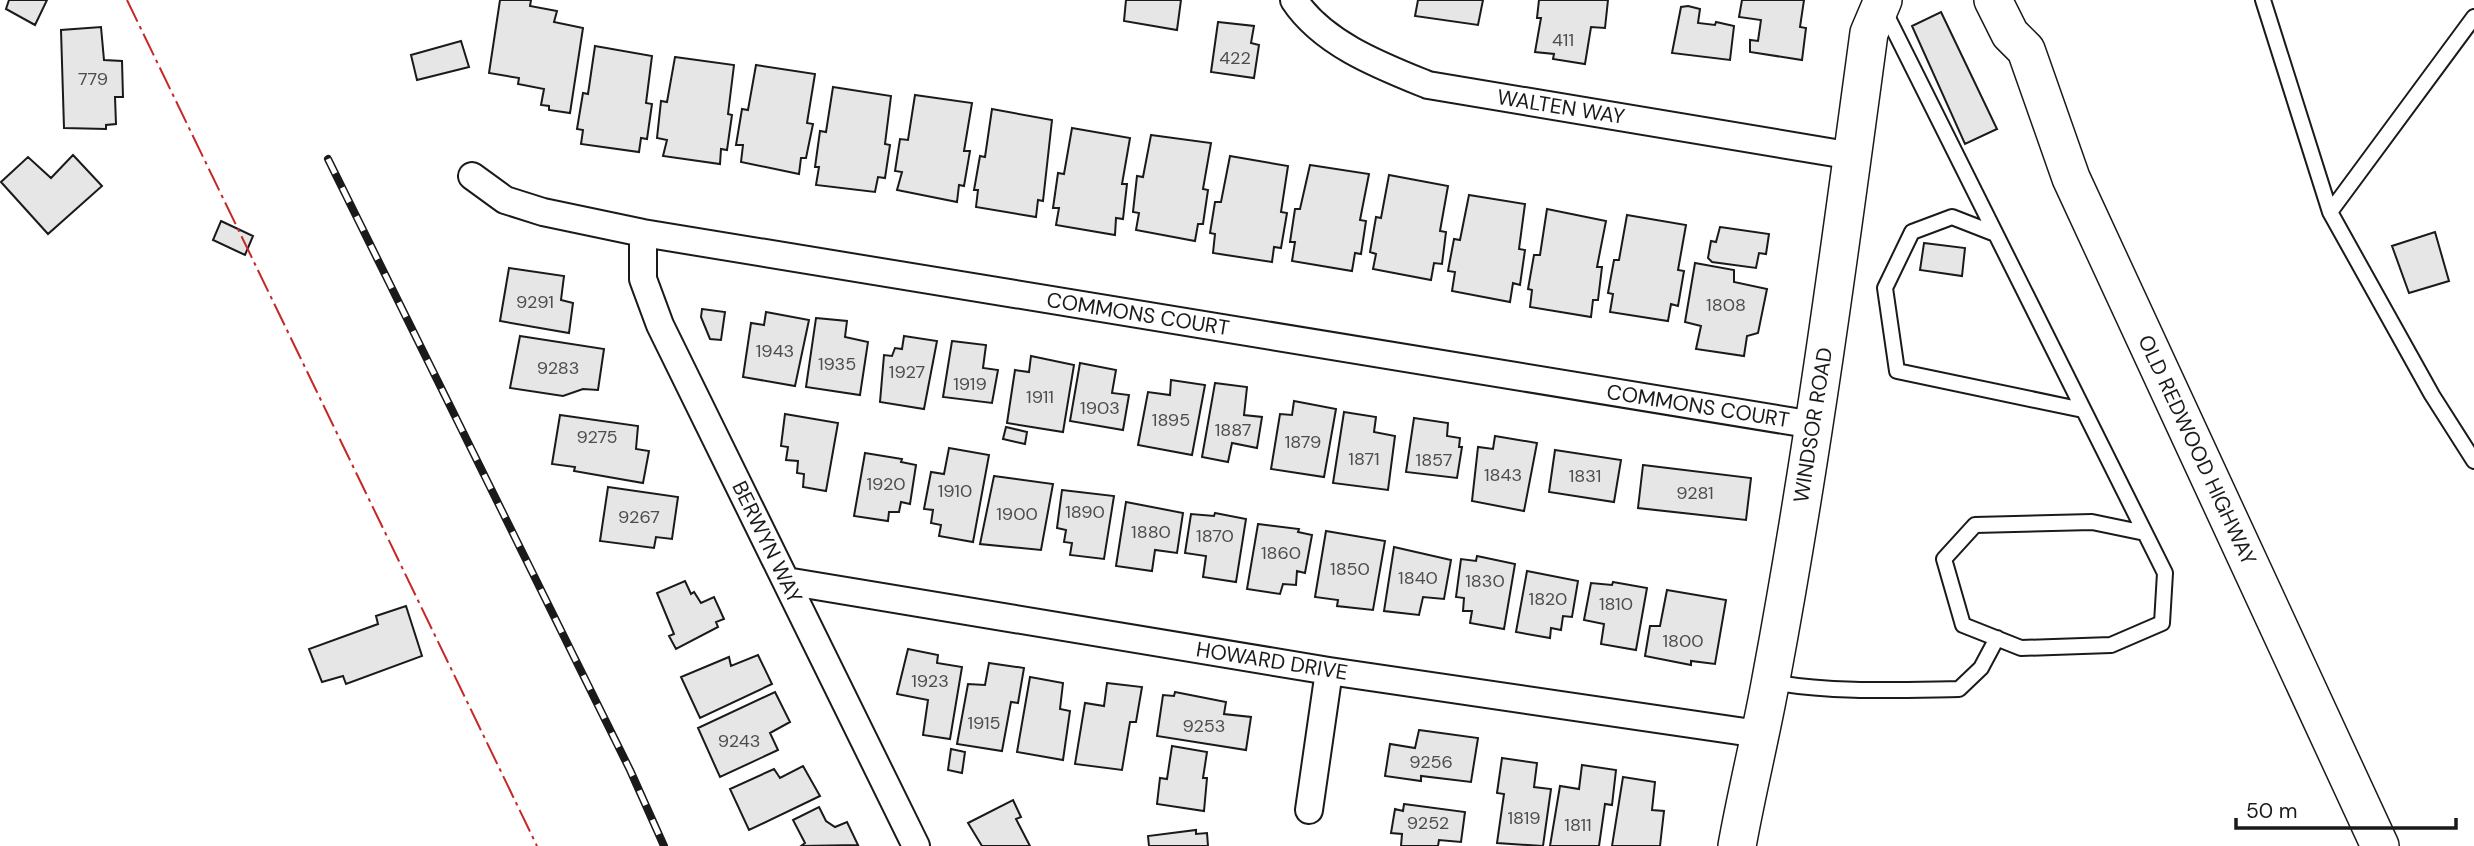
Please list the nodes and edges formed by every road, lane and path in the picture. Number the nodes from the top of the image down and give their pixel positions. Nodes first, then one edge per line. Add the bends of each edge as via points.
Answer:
1 (1294, 0) edge
2 (1993, 0) edge
3 (2020, 0) edge
4 (2263, 0) edge
5 (1881, 1) edge
6 (2474, 17) edge
7 (2026, 50) junction
8 (1853, 156) junction
9 (472, 176) dead end
10 (2330, 212) junction
11 (643, 233) junction
12 (1993, 233) junction
13 (2083, 410) junction
14 (1814, 425) junction
15 (2474, 461) edge
16 (2145, 533) junction
17 (786, 580) junction
18 (1997, 638) junction
19 (1329, 671) junction
20 (1771, 681) junction
21 (1759, 734) junction
22 (1309, 810) dead end
23 (916, 846) edge
24 (1737, 846) edge
25 (2380, 846) edge

1 - 8 street, WALTEN WAY via 1334,39 1378,65 1428,85
2 - 7 main road, OLD REDWOOD HIGHWAY via 2010,34
3 - 7 main road, OLD REDWOOD HIGHWAY via 2029,23
4 - 10 lane
5 - 8 main road, WINDSOR ROAD via 1869,33
5 - 12 lane
6 - 10 lane
7 - 25 main road, OLD REDWOOD HIGHWAY via 2071,178
8 - 14 main road, WINDSOR ROAD
9 - 11 street, COMMONS COURT via 505,200
10 - 15 lane
11 - 14 street, COMMONS COURT
11 - 17 street, BERWYN WAY via 643,279 660,325
12 - 13 lane
12 - 13 lane via 1952,217 1912,232 1885,288 1898,371
13 - 16 lane
14 - 20 main road, WINDSOR ROAD
16 - 18 lane via 2165,573 2162,623 2111,646 2021,648
16 - 18 lane via 2092,522 1975,525 1944,559 1963,625
17 - 19 street, HOWARD DRIVE
17 - 23 street, BERWYN WAY
18 - 20 lane via 1981,668 1959,689 1795,686
19 - 21 street, HOWARD DRIVE
19 - 22 street
20 - 21 main road, WINDSOR ROAD
21 - 24 main road, WINDSOR ROAD

